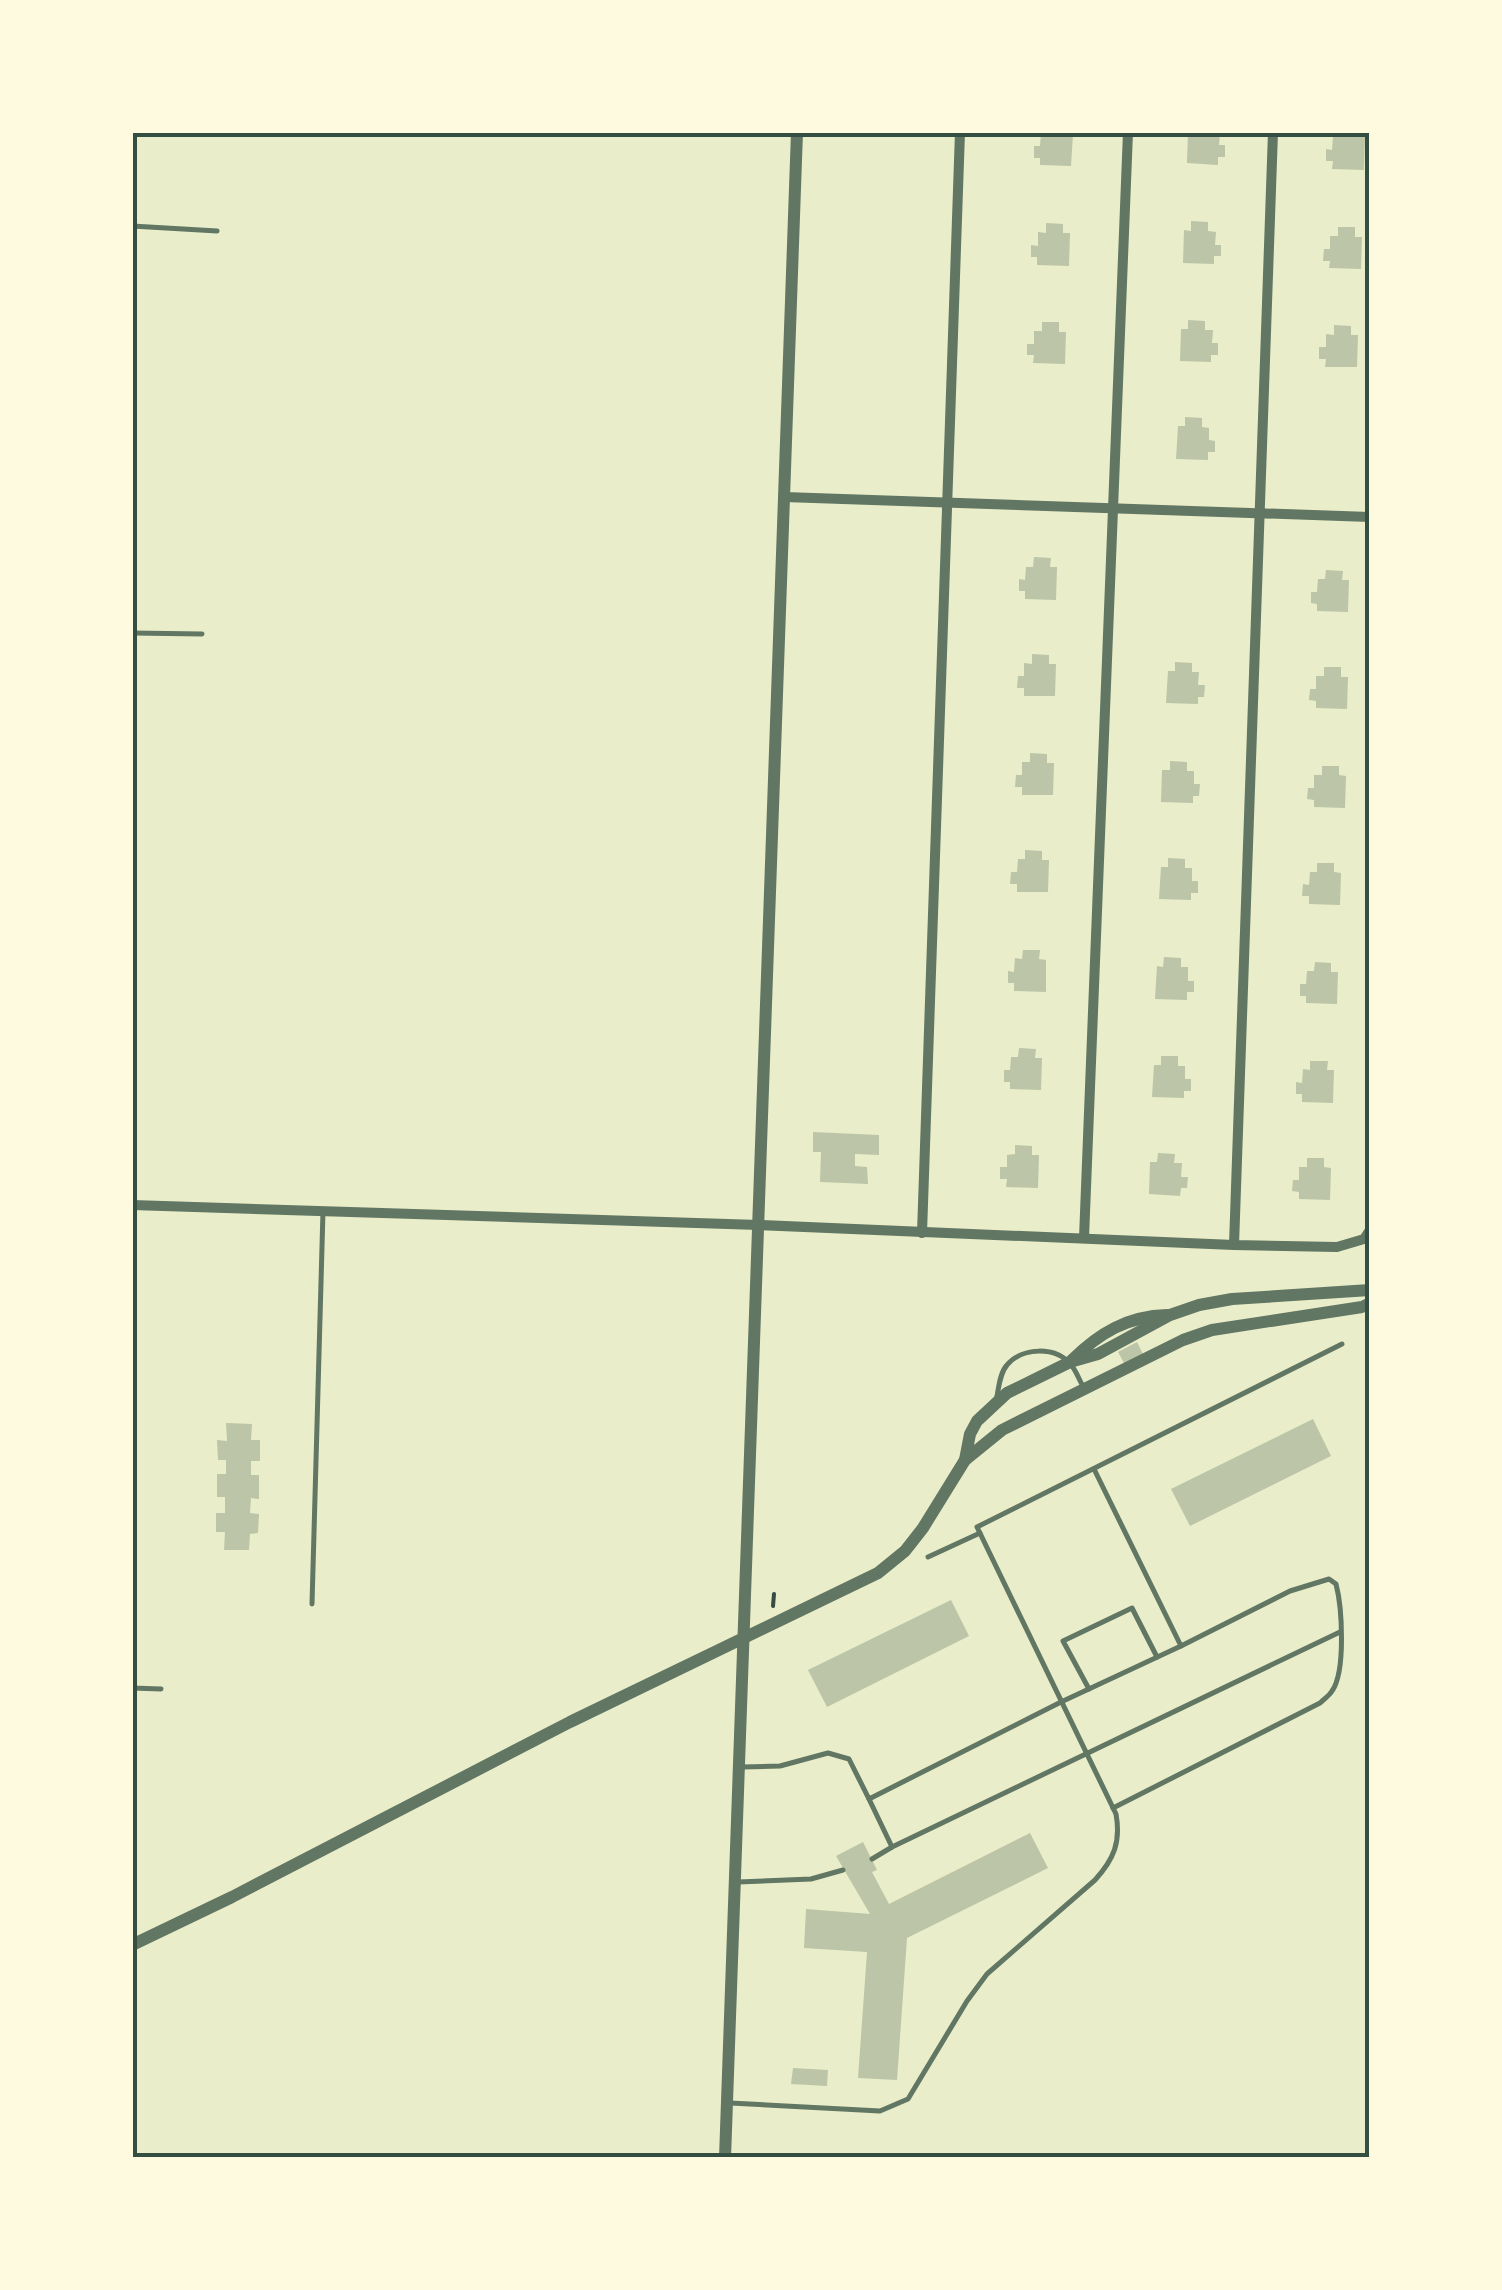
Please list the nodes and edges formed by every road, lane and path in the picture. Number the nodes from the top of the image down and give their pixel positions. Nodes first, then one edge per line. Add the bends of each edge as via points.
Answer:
1 (797, 132) edge
2 (960, 132) edge
3 (1128, 132) edge
4 (1272, 132) edge
5 (132, 226) edge
6 (217, 231) dead end
7 (784, 497) junction
8 (947, 503) junction
9 (1115, 509) junction
10 (1259, 513) junction
11 (1370, 517) edge
12 (132, 633) edge
13 (202, 634) dead end
14 (132, 1205) edge
15 (323, 1211) junction
16 (759, 1225) junction
17 (1370, 1230) edge
18 (922, 1233) junction
19 (1084, 1238) junction
20 (1234, 1245) junction
21 (1370, 1290) edge
22 (1370, 1303) edge
23 (1342, 1344) dead end
24 (1070, 1362) junction
25 (1084, 1389) junction
26 (995, 1404) junction
27 (965, 1460) junction
28 (1094, 1468) junction
29 (980, 1534) junction
30 (928, 1557) dead end
31 (774, 1594) dead end
32 (312, 1604) dead end
33 (773, 1606) dead end
34 (1340, 1632) junction
35 (744, 1638) junction
36 (1180, 1646) junction
37 (1157, 1657) junction
38 (132, 1688) edge
39 (160, 1689) dead end
40 (1089, 1689) junction
41 (1061, 1702) junction
42 (1087, 1755) junction
43 (739, 1768) junction
44 (868, 1799) junction
45 (1113, 1808) junction
46 (892, 1847) junction
47 (872, 1859) dead end
48 (844, 1870) dead end
49 (735, 1882) junction
50 (133, 1944) edge
51 (727, 2103) junction
52 (724, 2158) edge

1 - 7 street
2 - 8 street
3 - 9 street
4 - 10 street
5 - 6 lane
7 - 8 street
7 - 16 street
8 - 9 street
8 - 18 street
9 - 10 street
9 - 19 street
10 - 11 street
10 - 20 street
12 - 13 lane
14 - 15 street
15 - 16 street
15 - 32 lane
16 - 18 street
16 - 35 street
17 - 20 street via 1337,1246
18 - 19 street
19 - 20 street
21 - 24 street via 1232,1299 1170,1314
22 - 25 street via 1212,1330
23 - 28 lane
24 - 25 lane
24 - 26 street
24 - 26 lane via 1048,1351 1012,1361
25 - 27 street via 1002,1430
26 - 27 street via 970,1434
27 - 35 street via 905,1551 878,1572
28 - 29 lane via 977,1527
28 - 36 lane
29 - 30 lane
29 - 41 lane
31 - 33 path
34 - 36 lane via 1339,1596 1329,1579 1290,1591
34 - 42 lane
34 - 45 lane via 1334,1689 1320,1703
35 - 43 street
35 - 50 street
36 - 37 lane
37 - 40 lane
37 - 40 lane via 1132,1608 1063,1641
38 - 39 lane
40 - 41 lane
41 - 42 lane
41 - 44 lane
42 - 45 lane
42 - 46 lane
43 - 44 lane via 828,1753 850,1759
43 - 49 street
44 - 46 lane
45 - 51 lane via 1118,1846 1109,1864 986,1974 908,2099 880,2111
46 - 47 lane
48 - 49 lane via 811,1879
49 - 51 street
51 - 52 street

